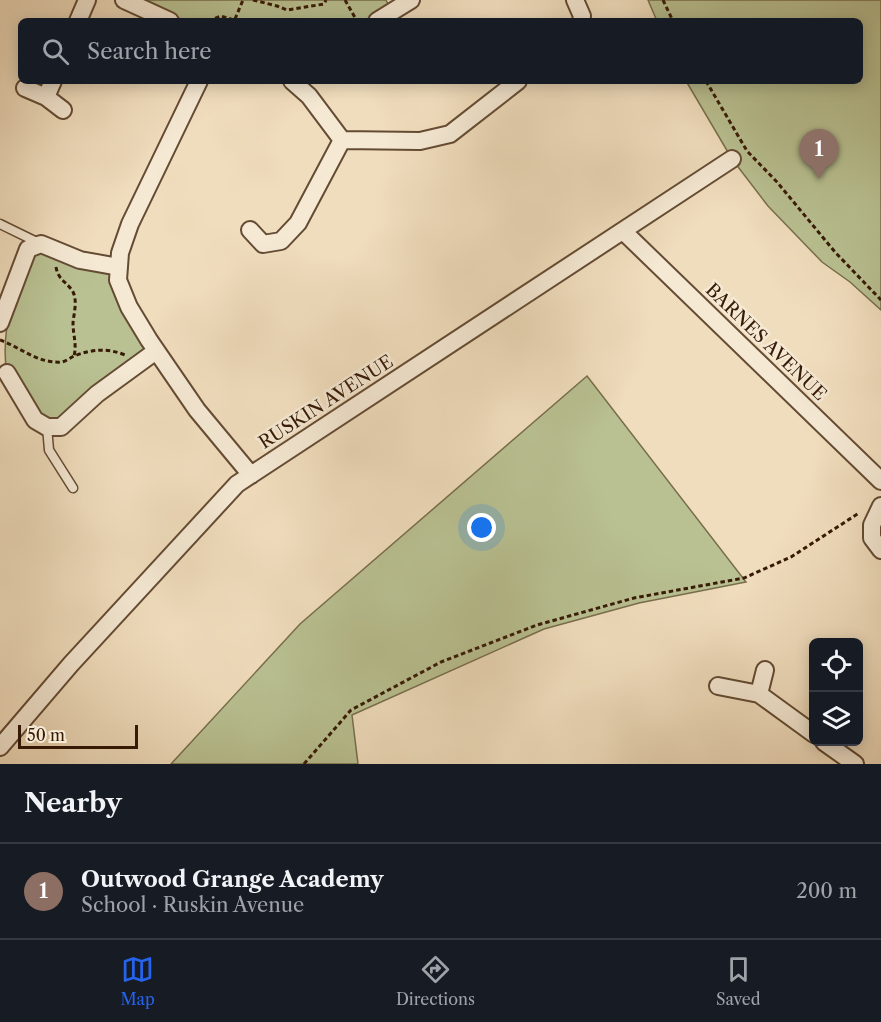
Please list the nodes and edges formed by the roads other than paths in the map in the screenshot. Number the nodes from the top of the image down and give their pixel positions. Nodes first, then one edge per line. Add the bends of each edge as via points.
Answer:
1 (87, 0) edge
2 (124, 0) edge
3 (411, 0) edge
4 (574, 0) edge
5 (389, 6) edge
6 (79, 18) edge
7 (163, 18) edge
8 (379, 18) edge
9 (582, 18) edge
10 (52, 84) edge
11 (199, 84) edge
12 (295, 84) edge
13 (514, 84) edge
14 (25, 88) dead end
15 (46, 97) junction
16 (63, 110) dead end
17 (342, 140) junction
18 (732, 159) dead end
19 (0, 224) edge
20 (250, 231) dead end
21 (623, 231) junction
22 (49, 247) junction
23 (119, 267) junction
24 (0, 323) edge
25 (156, 351) junction
26 (7, 373) dead end
27 (47, 427) junction
28 (251, 475) junction
29 (881, 481) edge
30 (73, 488) dead end
31 (881, 506) edge
32 (881, 550) edge
33 (765, 670) dead end
34 (718, 686) dead end
35 (759, 694) junction
36 (809, 731) edge
37 (831, 746) edge
38 (0, 747) edge
39 (855, 764) edge

1 - 6 street
2 - 7 street
3 - 5 street
4 - 9 street
5 - 8 street
10 - 15 street
11 - 23 street via 130,224
12 - 17 street
13 - 17 street via 450,134 420,141
14 - 15 street
15 - 16 street
17 - 20 street via 298,223 280,241 263,244
18 - 21 street, RUSKIN AVENUE
19 - 22 lane
21 - 28 street, RUSKIN AVENUE
21 - 29 street, BARNES AVENUE
22 - 23 street via 80,260
22 - 24 street via 28,249
23 - 25 street via 118,280 129,307
25 - 27 street via 61,426
25 - 28 street via 196,410
26 - 27 street via 35,420
27 - 30 lane via 49,450
28 - 38 street, RUSKIN AVENUE via 206,516
31 - 32 street via 872,538
33 - 35 street
34 - 35 street
35 - 36 street
37 - 39 street

